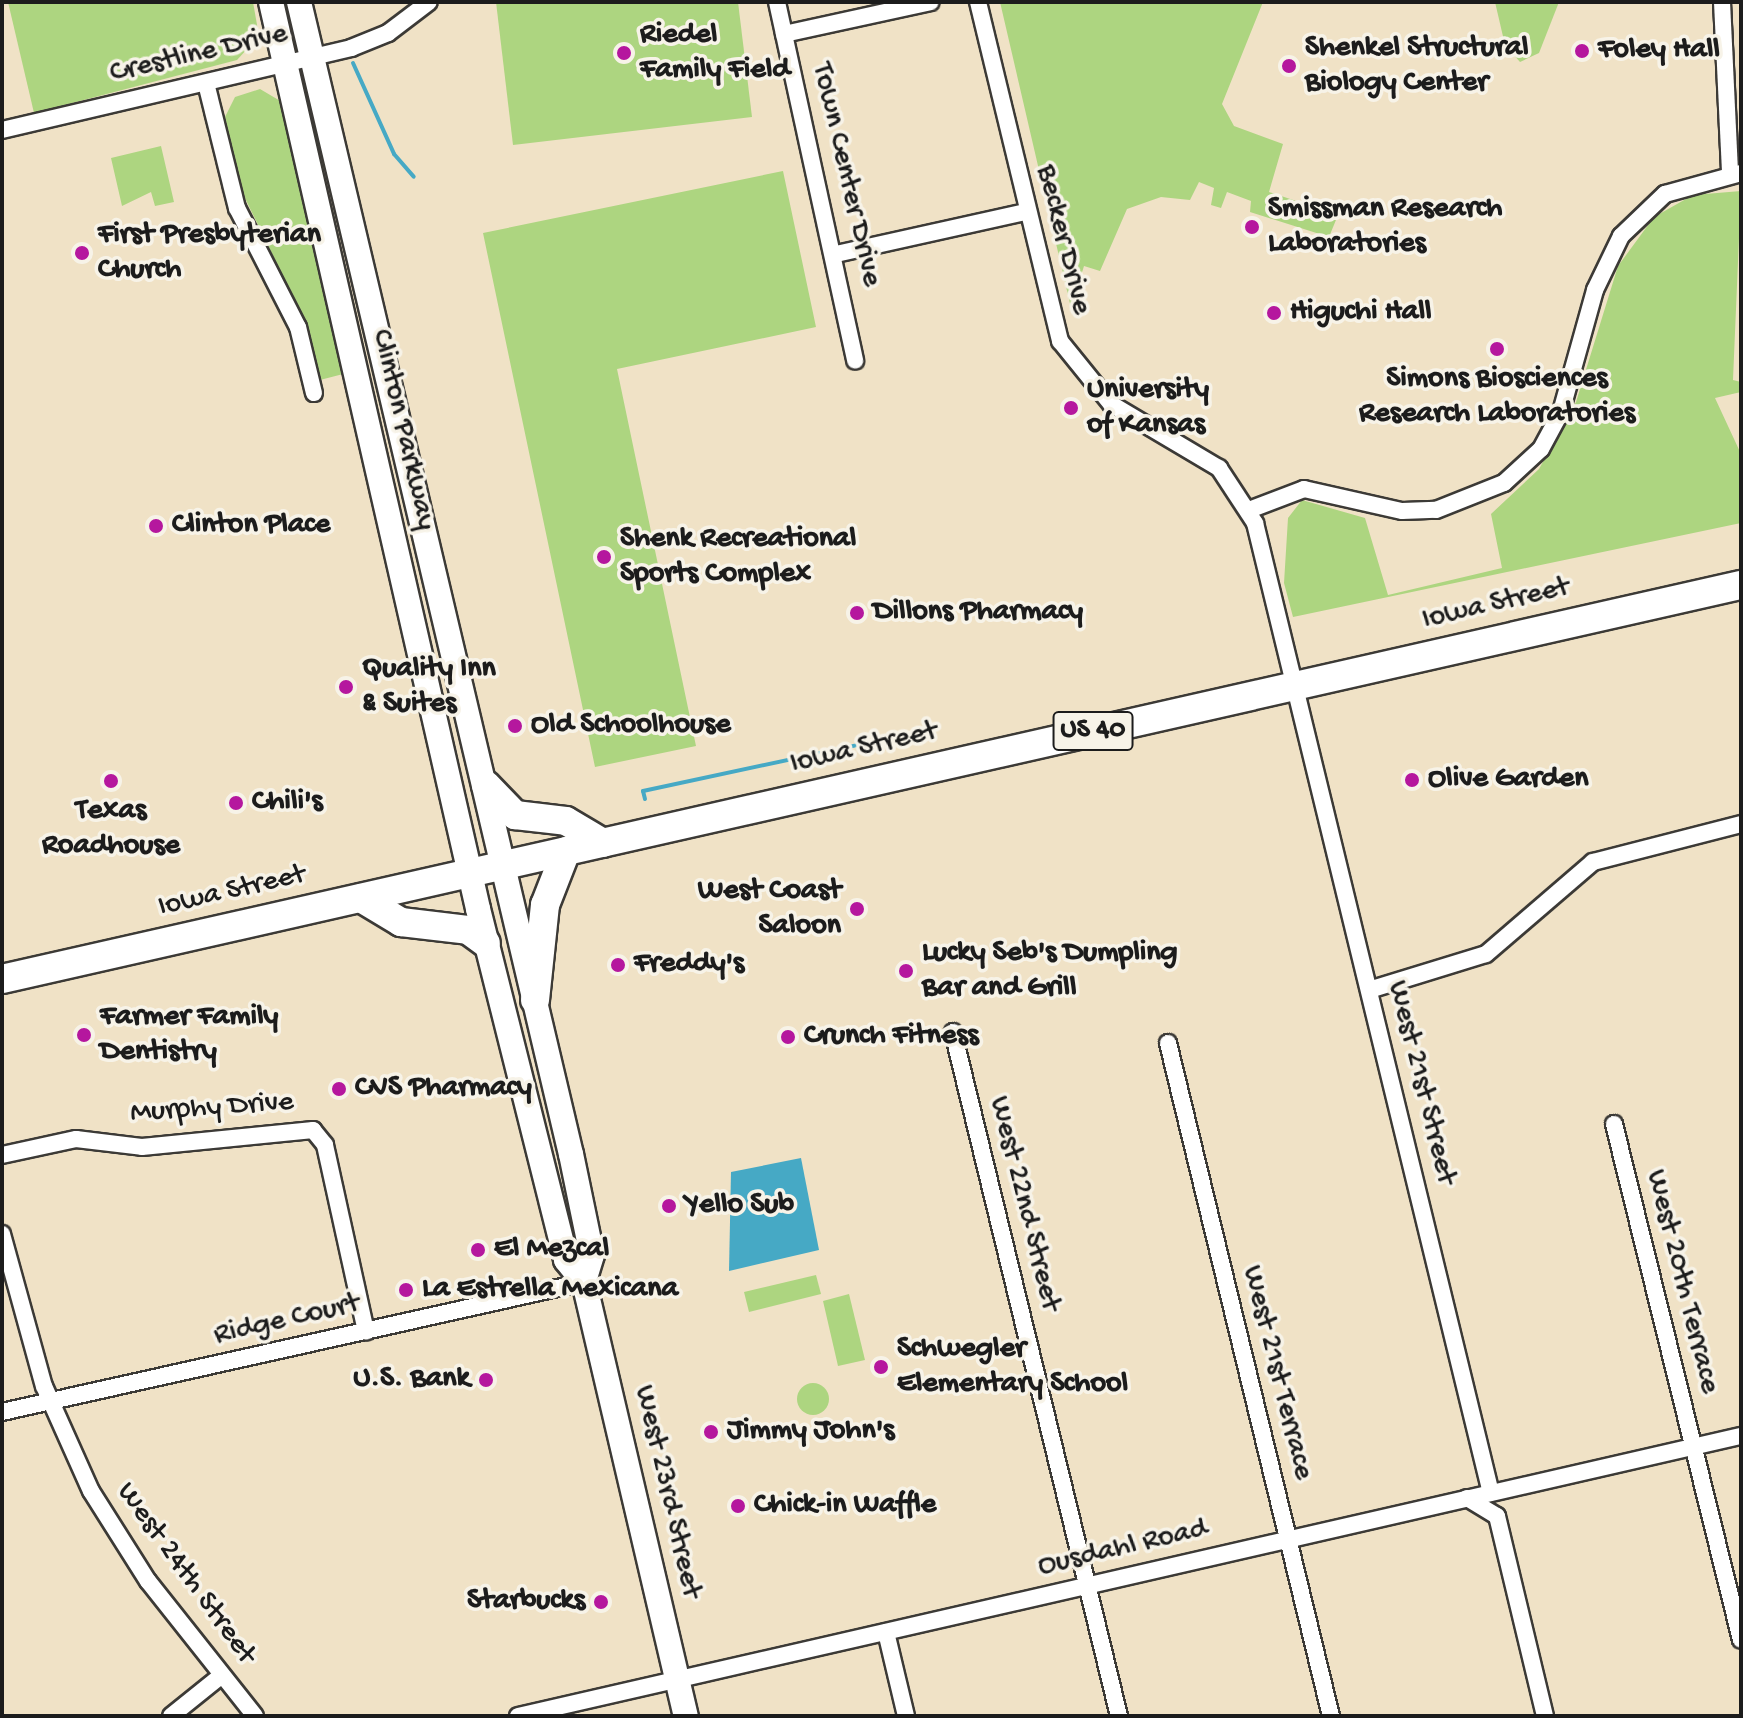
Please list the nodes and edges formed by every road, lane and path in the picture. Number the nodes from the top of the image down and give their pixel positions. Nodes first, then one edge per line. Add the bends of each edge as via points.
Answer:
1 (271, 2) edge
2 (299, 2) edge
3 (405, 2) edge
4 (429, 2) edge
5 (777, 2) edge
6 (931, 2) edge
7 (978, 2) edge
8 (1722, 2) edge
9 (404, 22) junction
10 (784, 34) junction
11 (312, 58) junction
12 (285, 65) junction
13 (206, 83) junction
14 (2, 130) edge
15 (1736, 173) edge
16 (1025, 212) junction
17 (836, 254) junction
18 (855, 361) dead end
19 (314, 393) dead end
20 (1249, 510) junction
21 (1741, 585) edge
22 (1295, 686) junction
23 (486, 785) junction
24 (1741, 824) edge
25 (603, 843) junction
26 (566, 851) junction
27 (505, 865) junction
28 (471, 873) junction
29 (361, 898) junction
30 (486, 943) junction
31 (2, 979) edge
32 (1369, 990) junction
33 (535, 1000) junction
34 (953, 1032) dead end
35 (1168, 1043) dead end
36 (1614, 1124) dead end
37 (2, 1155) edge
38 (2, 1234) edge
39 (584, 1282) junction
40 (366, 1332) junction
41 (51, 1402) junction
42 (2, 1412) edge
43 (1741, 1436) edge
44 (1693, 1447) junction
45 (1510, 1488) junction
46 (1491, 1493) junction
47 (1467, 1498) junction
48 (1497, 1516) junction
49 (1288, 1540) junction
50 (1087, 1585) junction
51 (886, 1632) junction
52 (1741, 1640) edge
53 (222, 1675) junction
54 (678, 1679) junction
55 (171, 1716) edge
56 (255, 1716) edge
57 (518, 1716) edge
58 (686, 1716) edge
59 (906, 1716) edge
60 (1119, 1716) edge
61 (1331, 1716) edge
62 (1545, 1716) edge

1 - 12 main road, Clinton Parkway
2 - 11 main road, Clinton Parkway
3 - 9 street
4 - 9 street, Crestline Drive
5 - 10 street, Town Center Drive
6 - 10 street
7 - 16 street, Becker Drive
8 - 15 street
9 - 11 street, Crestline Drive
10 - 17 street, Town Center Drive
11 - 12 street, Crestline Drive
11 - 23 main road, Clinton Parkway
12 - 13 street, Crestline Drive
12 - 28 main road, Clinton Parkway
13 - 14 street, Crestline Drive
13 - 19 street via 237,208 298,327
15 - 20 street via 1665,194 1621,236 1598,280 1561,412 1541,449 1504,483 1436,510 1402,511 1304,489
16 - 17 street
16 - 20 street, Becker Drive via 1052,322 1074,364 1111,404 1219,468
17 - 18 street, Town Center Drive
20 - 22 street, Becker Drive
21 - 22 highway, Iowa Street / US 40
22 - 25 highway, Iowa Street / US 40
22 - 32 street, West 21st Street
23 - 25 highway via 515,815 566,821
23 - 27 main road, Clinton Parkway
24 - 32 street via 1593,862 1486,954
25 - 26 highway, Iowa Street / US 40
26 - 27 highway, Iowa Street / US 40
26 - 33 highway via 545,905
27 - 28 highway, Iowa Street / US 40
27 - 33 main road, West 23rd Street
28 - 29 highway, Iowa Street / US 40
28 - 30 main road, West 23rd Street
29 - 30 highway via 401,922 468,930
29 - 31 highway, Iowa Street / US 40
30 - 39 main road, West 23rd Street via 566,1260
32 - 46 street, West 21st Street
33 - 39 main road, West 23rd Street via 592,1255
34 - 50 street, West 22nd Street
35 - 49 street, West 21st Terrace
36 - 44 street, West 20th Terrace
37 - 40 street, Murphy Drive via 76,1139 142,1147 313,1130 325,1145
38 - 41 street, West 24th Street
39 - 40 street, Ridge Court
39 - 54 main road, West 23rd Street
40 - 41 street, Ridge Court
41 - 42 street, Ridge Court
41 - 53 street, West 24th Street via 109,1523
43 - 44 street, Ousdahl Road
44 - 45 street, Ousdahl Road
44 - 52 street, West 20th Terrace
45 - 46 street, Ousdahl Road
45 - 48 street
46 - 47 street, Ousdahl Road
47 - 48 street
47 - 49 street, Ousdahl Road
48 - 62 street
49 - 50 street, Ousdahl Road
49 - 61 street, West 21st Terrace
50 - 51 street, Ousdahl Road
50 - 60 street, West 22nd Street
51 - 54 street, Ousdahl Road
51 - 59 street
53 - 55 street
53 - 56 street, West 24th Street
54 - 57 street, Ousdahl Road
54 - 58 main road, West 23rd Street

